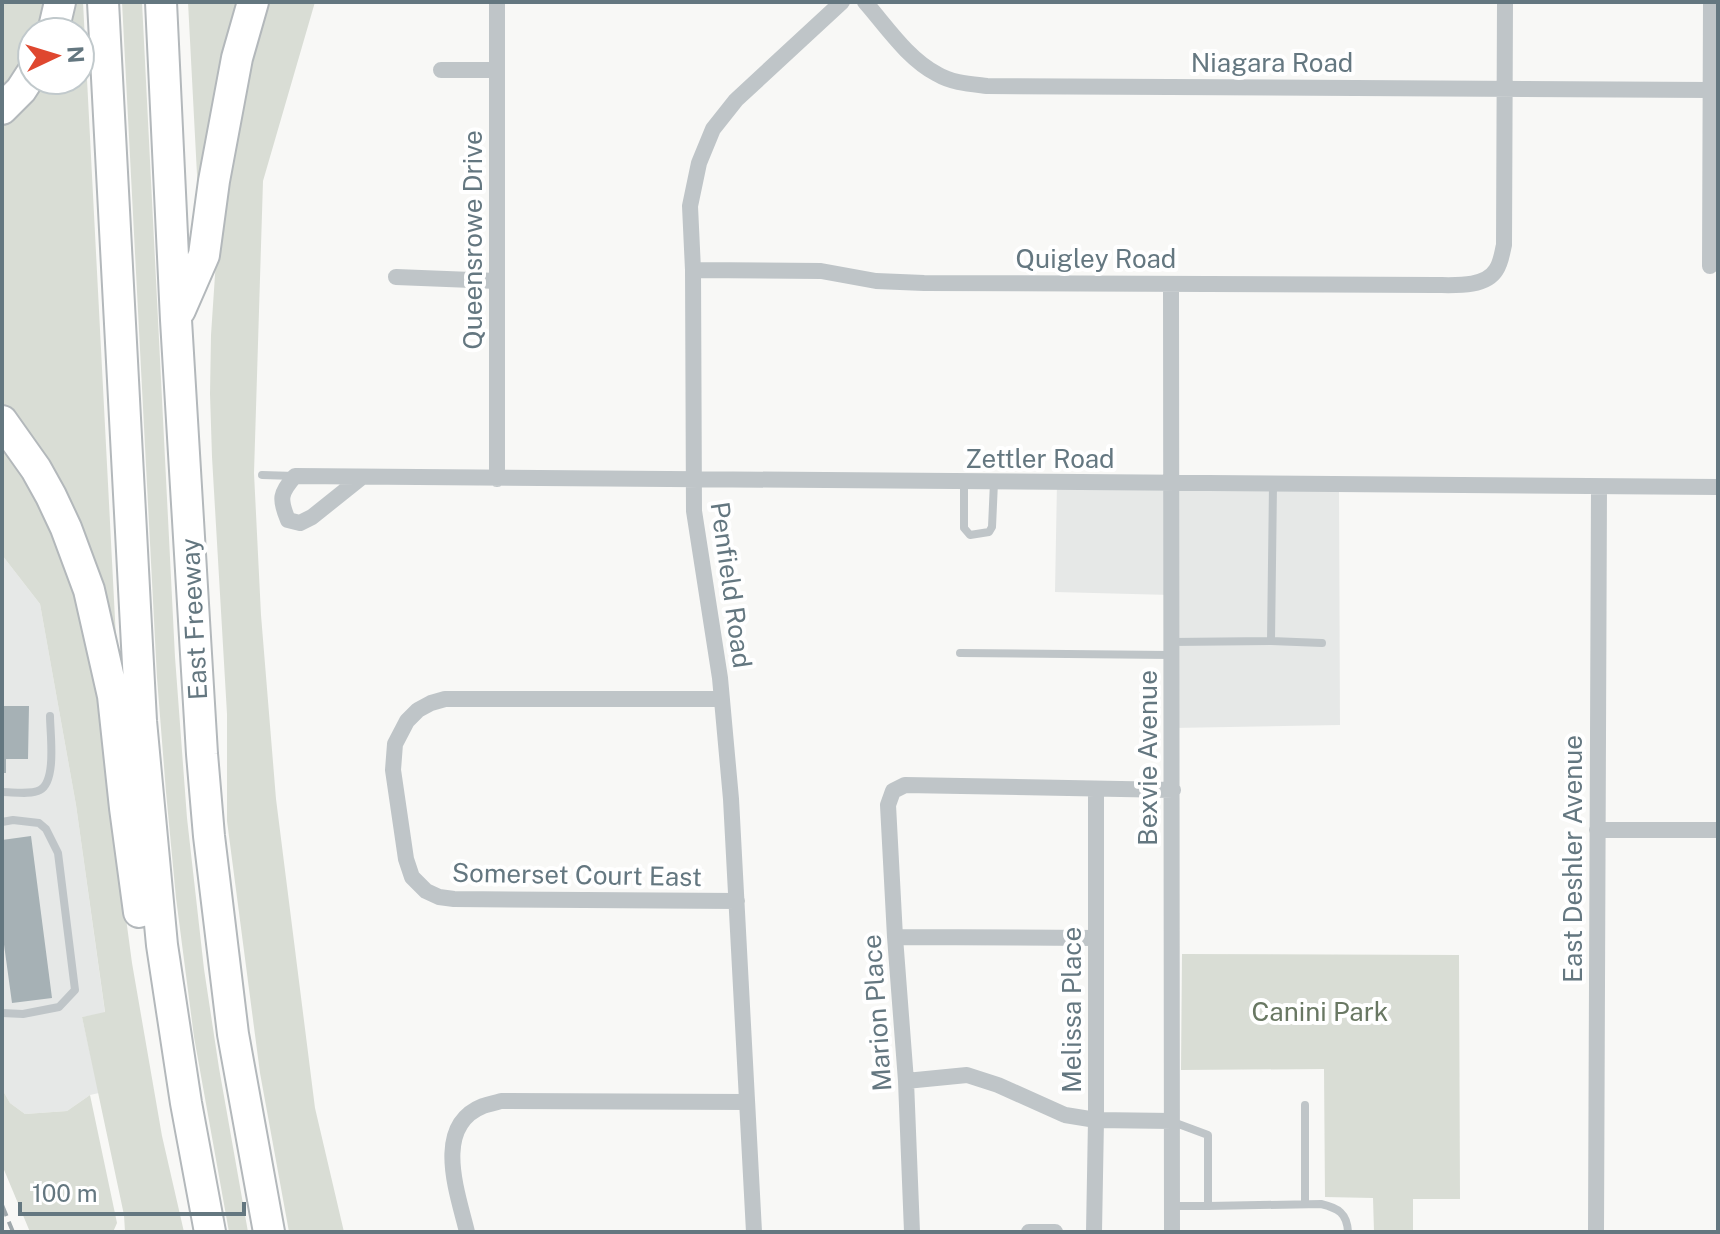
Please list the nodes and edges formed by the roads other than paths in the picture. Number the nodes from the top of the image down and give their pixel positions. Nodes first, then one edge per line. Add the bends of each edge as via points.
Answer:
1 (103, 2) edge
2 (161, 2) edge
3 (253, 2) edge
4 (497, 2) edge
5 (842, 2) edge
6 (865, 2) edge
7 (1505, 2) edge
8 (1711, 2) edge
9 (441, 70) dead end
10 (497, 70) junction
11 (1504, 88) junction
12 (1710, 90) junction
13 (1710, 266) dead end
14 (693, 270) junction
15 (396, 277) dead end
16 (497, 281) junction
17 (1171, 284) junction
18 (176, 320) junction
19 (2, 421) edge
20 (262, 475) dead end
21 (295, 476) junction
22 (362, 477) junction
23 (497, 479) junction
24 (694, 480) junction
25 (964, 482) junction
26 (994, 482) junction
27 (1172, 484) junction
28 (1273, 485) junction
29 (1599, 487) junction
30 (1718, 487) edge
31 (1271, 641) junction
32 (1322, 643) dead end
33 (1172, 649) junction
34 (960, 653) dead end
35 (722, 699) junction
36 (50, 716) dead end
37 (1096, 789) junction
38 (1173, 790) junction
39 (2, 792) edge
40 (2, 822) edge
41 (1597, 830) junction
42 (1718, 830) edge
43 (737, 901) junction
44 (895, 937) junction
45 (1096, 938) junction
46 (162, 945) junction
47 (2, 1013) edge
48 (906, 1081) junction
49 (747, 1102) junction
50 (1305, 1105) dead end
51 (1096, 1120) junction
52 (1172, 1121) junction
53 (1305, 1204) junction
54 (1172, 1206) junction
55 (1208, 1206) junction
56 (210, 1232) edge
57 (269, 1232) edge
58 (467, 1232) edge
59 (754, 1232) edge
60 (912, 1232) edge
61 (1029, 1232) edge
62 (1055, 1232) edge
63 (1094, 1232) edge
64 (1172, 1232) edge
65 (1348, 1232) edge
66 (1596, 1232) edge

1 - 46 highway via 141,721
2 - 18 highway, East Freeway
3 - 18 highway via 234,74 204,255
4 - 10 street, Queensrowe Drive
5 - 14 street, Penfield Road via 736,100 713,129 690,206
6 - 11 street, Niagara Road via 909,54 938,75 962,83
7 - 11 street
8 - 12 street
9 - 10 street
10 - 16 street, Queensrowe Drive
11 - 12 street, Niagara Road
11 - 17 street, Quigley Road via 1504,245 1496,271 1485,279 1464,285
12 - 13 street
14 - 17 street, Quigley Road via 821,271 924,283
14 - 24 street, Penfield Road
15 - 16 street
16 - 23 street, Queensrowe Drive
17 - 27 street, Bexvie Avenue
18 - 57 highway, East Freeway via 209,836 233,1034
19 - 46 highway via 51,496 89,590 113,696 139,911
20 - 21 lane
21 - 22 street, Zettler Road
21 - 22 street via 283,490 282,506 288,520 300,523
22 - 23 street, Zettler Road
23 - 24 street, Zettler Road
24 - 25 street, Zettler Road
24 - 35 street, Penfield Road
25 - 26 street, Zettler Road
25 - 26 lane via 964,528 970,535 992,527
26 - 27 street, Zettler Road
27 - 28 street, Zettler Road
27 - 33 street, Bexvie Avenue
28 - 29 street, Zettler Road
28 - 31 lane
29 - 30 street, Zettler Road
29 - 41 street, East Deshler Avenue
31 - 32 lane
31 - 33 lane
33 - 34 lane
33 - 38 street, Bexvie Avenue
35 - 43 street, Penfield Road
35 - 43 street, Somerset Court East via 445,699 418,710 407,721 395,744 393,770 412,877 439,897
36 - 39 lane via 51,766 45,787 38,792
37 - 38 street
37 - 44 street, Marion Place via 905,785 893,791 888,805
37 - 45 street, Melissa Place
38 - 52 street, Bexvie Avenue
40 - 47 lane via 39,823 58,853 75,990 59,1007
41 - 42 street
41 - 66 street, East Deshler Avenue
43 - 49 street, Penfield Road
44 - 45 street
44 - 48 street, Marion Place
45 - 51 street, Melissa Place
46 - 56 highway
48 - 51 street via 967,1075 1065,1115
48 - 60 street, Marion Place
49 - 58 street via 501,1101 480,1107 463,1120 452,1142 452,1167
49 - 59 street, Penfield Road
50 - 53 lane
51 - 52 street
51 - 63 street, Melissa Place
52 - 54 street, Bexvie Avenue
52 - 55 lane via 1208,1135
53 - 55 lane
53 - 65 lane via 1337,1208
54 - 55 lane
54 - 64 street, Bexvie Avenue
61 - 62 street

